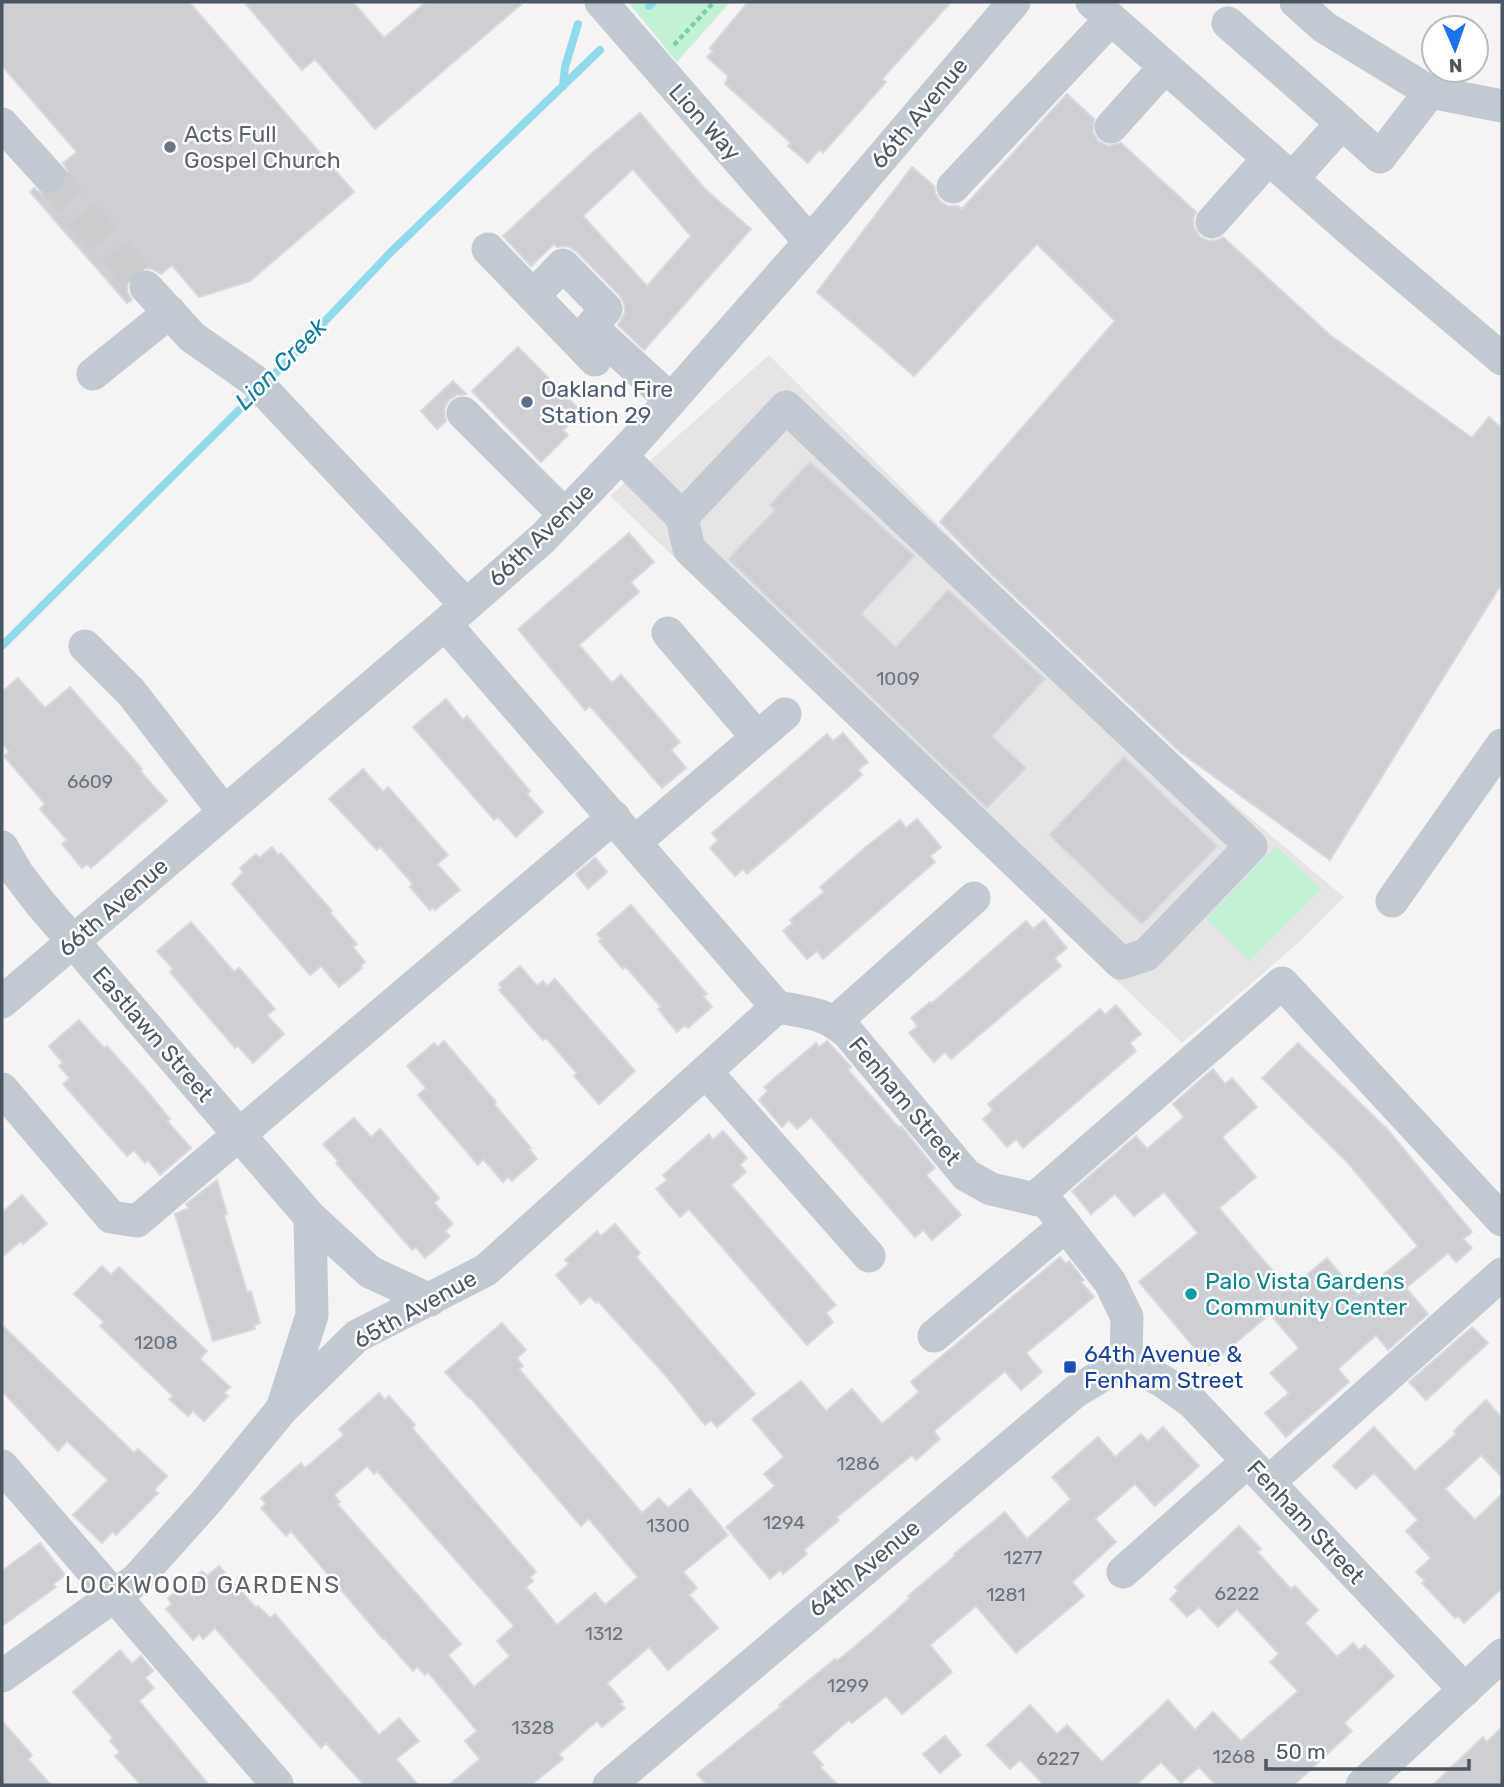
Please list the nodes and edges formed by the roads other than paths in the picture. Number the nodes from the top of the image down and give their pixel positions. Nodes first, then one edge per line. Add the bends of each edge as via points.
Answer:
1 (601, 2) edge
2 (1014, 2) edge
3 (1296, 2) edge
4 (1101, 10) edge
5 (1228, 23) dead end
6 (1165, 67) junction
7 (1430, 92) junction
8 (1502, 106) edge
9 (1342, 123) junction
10 (2, 124) edge
11 (1111, 127) dead end
12 (1281, 169) junction
13 (49, 176) tunnel mouth
14 (953, 187) dead end
15 (1212, 222) dead end
16 (810, 242) junction
17 (488, 249) dead end
18 (146, 287) tunnel mouth
19 (533, 296) junction
20 (170, 312) junction
21 (1502, 359) edge
22 (595, 360) dead end
23 (93, 374) dead end
24 (671, 400) junction
25 (463, 413) dead end
26 (621, 456) junction
27 (565, 515) junction
28 (682, 516) junction
29 (456, 615) junction
30 (668, 633) dead end
31 (85, 646) dead end
32 (785, 714) dead end
33 (757, 737) junction
34 (1502, 745) edge
35 (224, 812) junction
36 (625, 830) junction
37 (2, 847) edge
38 (974, 898) dead end
39 (1392, 901) dead end
40 (72, 940) junction
41 (2, 1002) edge
42 (777, 1007) junction
43 (835, 1021) junction
44 (706, 1072) junction
45 (2, 1089) edge
46 (238, 1133) junction
47 (1034, 1199) junction
48 (310, 1217) junction
49 (1502, 1220) edge
50 (1065, 1226) junction
51 (869, 1256) dead end
52 (1502, 1274) edge
53 (430, 1300) junction
54 (934, 1336) dead end
55 (1126, 1361) junction
56 (282, 1409) junction
57 (2, 1466) edge
58 (1258, 1471) junction
59 (1123, 1572) dead end
60 (114, 1598) junction
61 (1502, 1655) edge
62 (2, 1676) edge
63 (1465, 1690) junction
64 (277, 1784) edge
65 (609, 1785) edge
66 (1362, 1785) edge

1 - 16 street, Lion Way
2 - 16 street, 66th Avenue
3 - 7 street via 1324,27
4 - 6 street
4 - 14 street
5 - 9 street
6 - 11 street
6 - 12 street
7 - 8 street
7 - 9 street via 1380,158
9 - 12 street
10 - 13 street
12 - 15 street
12 - 21 street
16 - 24 street, 66th Avenue
17 - 19 street
18 - 20 street
19 - 22 street
19 - 24 street via 563,265 607,309 591,327
20 - 23 street
20 - 29 street via 192,337 264,390
24 - 26 street, 66th Avenue
25 - 27 street
26 - 27 street, 66th Avenue
26 - 28 street
27 - 29 street, 66th Avenue
28 - 28 street via 786,407 1251,846 1146,955 1121,963 688,549
29 - 35 street, 66th Avenue
29 - 36 street
30 - 33 street
31 - 35 street via 131,692
32 - 33 street
33 - 36 street
34 - 39 street
35 - 40 street, 66th Avenue
36 - 42 street
36 - 46 street
37 - 40 street, Eastlawn Street via 17,873
38 - 43 street
40 - 41 street, 66th Avenue
40 - 46 street, Eastlawn Street
42 - 43 street, Fenham Street
42 - 44 street, 65th Avenue
43 - 47 street, Fenham Street via 966,1175 991,1189
44 - 51 street
44 - 53 street, 65th Avenue via 486,1270
45 - 46 street via 111,1217 136,1221
46 - 48 street, Eastlawn Street
47 - 49 street via 1282,983
47 - 50 street, Fenham Street via 1047,1202
48 - 53 street, Eastlawn Street via 370,1272
48 - 56 street via 312,1315
50 - 54 street
50 - 55 street, Fenham Street via 1110,1282 1127,1317
52 - 58 street
53 - 56 street, 65th Avenue via 357,1336
55 - 58 street, Fenham Street via 1192,1402
55 - 65 street, 64th Avenue via 1076,1391
56 - 60 street, 65th Avenue via 206,1503
57 - 60 street
58 - 59 street
58 - 63 street, Fenham Street
60 - 62 street, 65th Avenue
60 - 64 street
61 - 63 street
63 - 66 street

